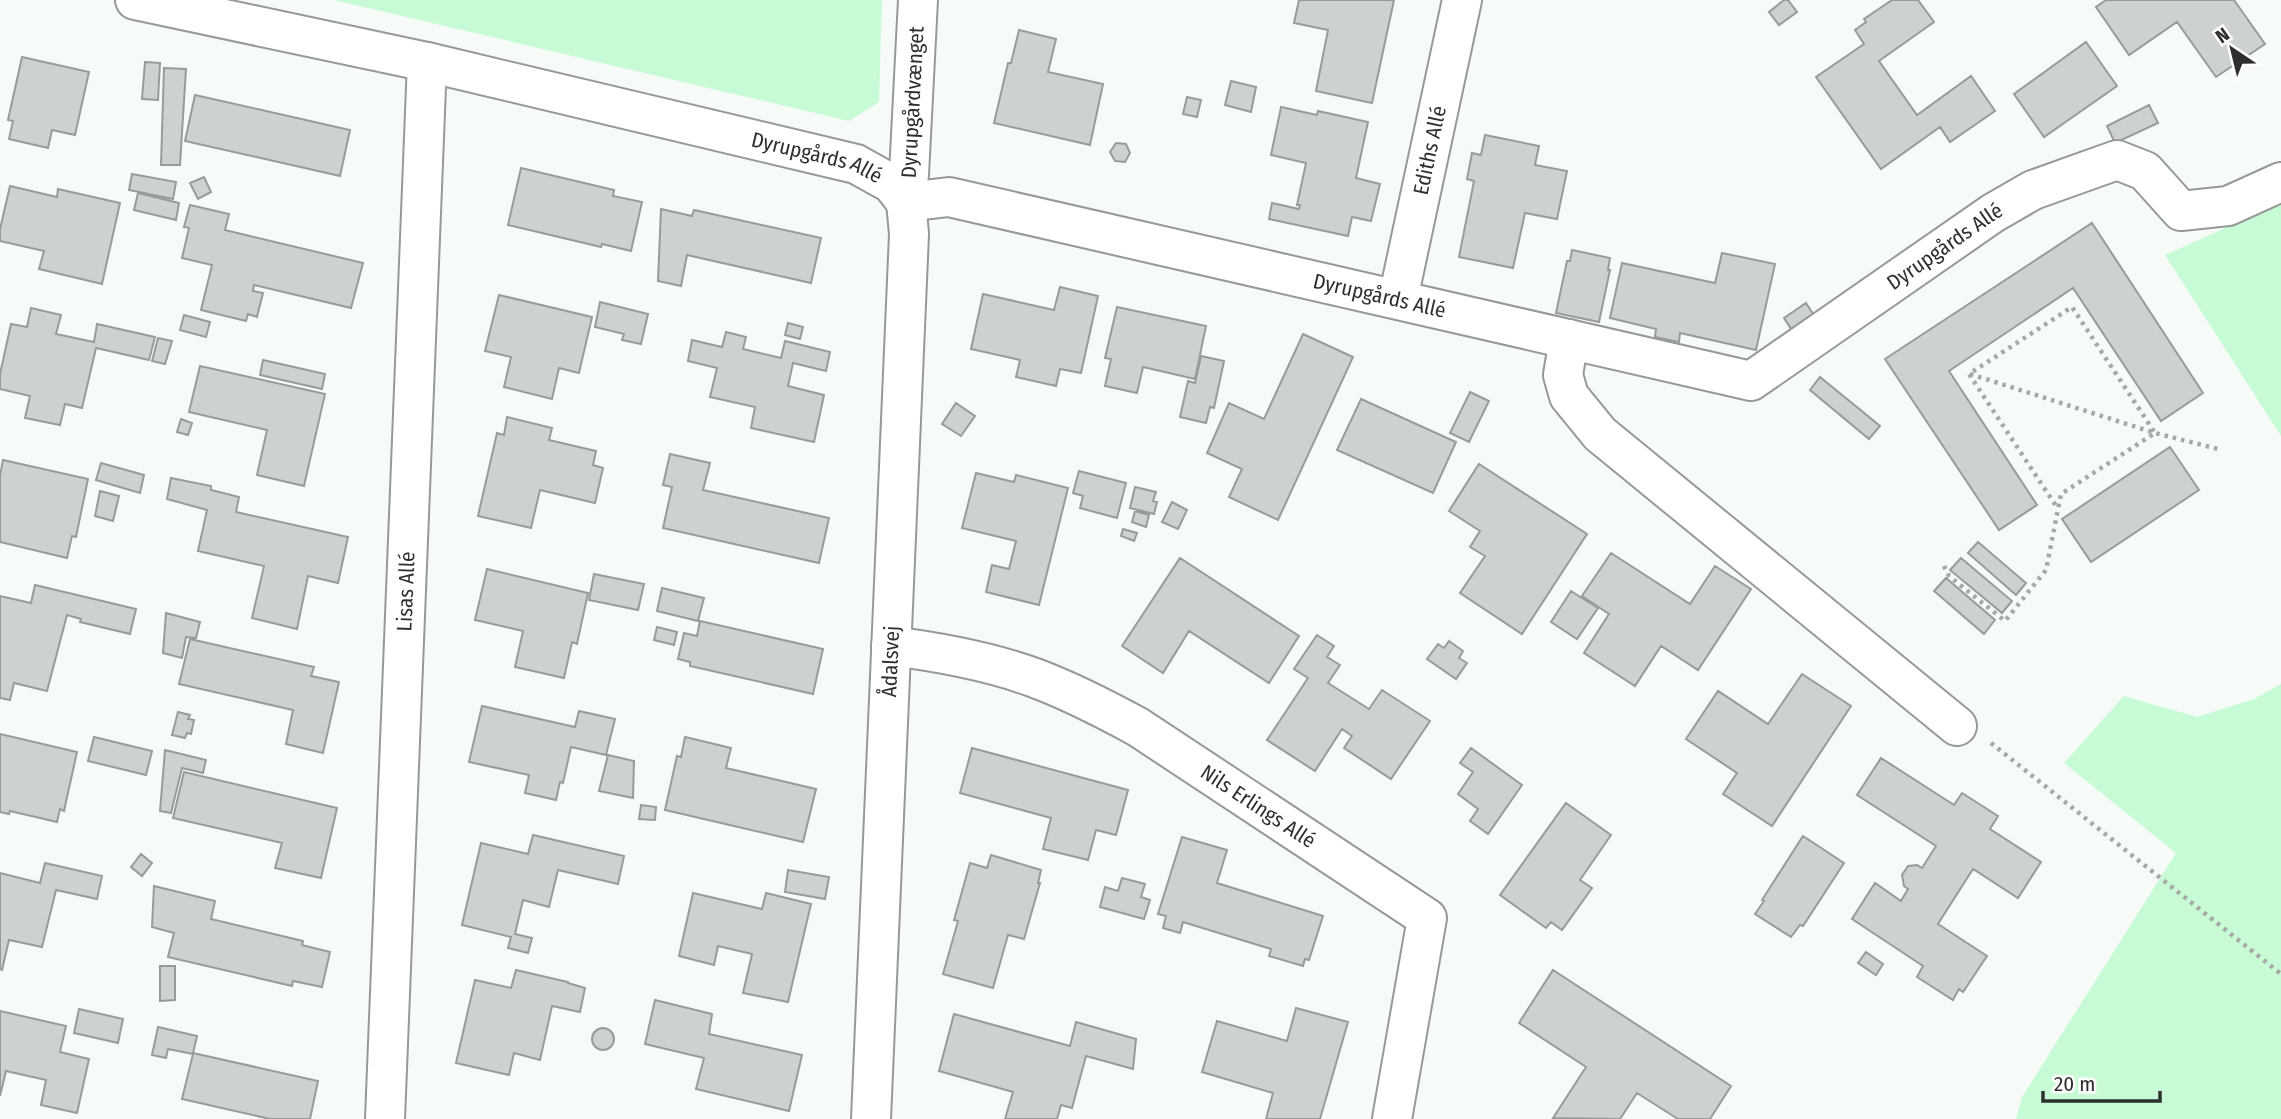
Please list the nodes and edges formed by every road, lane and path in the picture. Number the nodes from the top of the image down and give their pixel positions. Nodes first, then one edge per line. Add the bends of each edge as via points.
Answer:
1 (135, 0) edge
2 (918, 0) edge
3 (1462, 0) edge
4 (427, 62) junction
5 (2281, 182) edge
6 (906, 202) junction
7 (1398, 299) junction
8 (1569, 339) junction
9 (1969, 374) junction
10 (2155, 433) junction
11 (2222, 450) dead end
12 (2058, 509) junction
13 (1944, 566) dead end
14 (891, 646) junction
15 (1957, 726) joint
16 (2281, 974) edge
17 (385, 1119) edge
18 (871, 1119) edge
19 (1392, 1119) edge

1 - 4 street, Dyrupgårds Allé
2 - 6 street, Dyrupgårdvænget
3 - 7 street, Ediths Allé
4 - 6 street, Dyrupgårds Allé via 856,164 892,184
4 - 17 street, Lisas Allé
5 - 8 street, Dyrupgårds Allé via 2228,206 2181,211 2145,171 2117,160 2033,190 1751,381
6 - 7 street, Dyrupgårds Allé via 949,197
6 - 14 street, Ådalsvej via 909,234
7 - 8 street, Dyrupgårds Allé
8 - 15 street via 1563,375 1569,396 1600,434
9 - 10 path
9 - 10 path via 2072,307
9 - 12 path
10 - 11 path
10 - 12 path via 2061,494
12 - 13 path via 2046,569 2005,621 1949,576
14 - 18 street, Ådalsvej
14 - 19 street, Nils Erlings Allé via 933,651 1034,677 1101,707 1427,918
15 - 16 path via 1971,727

